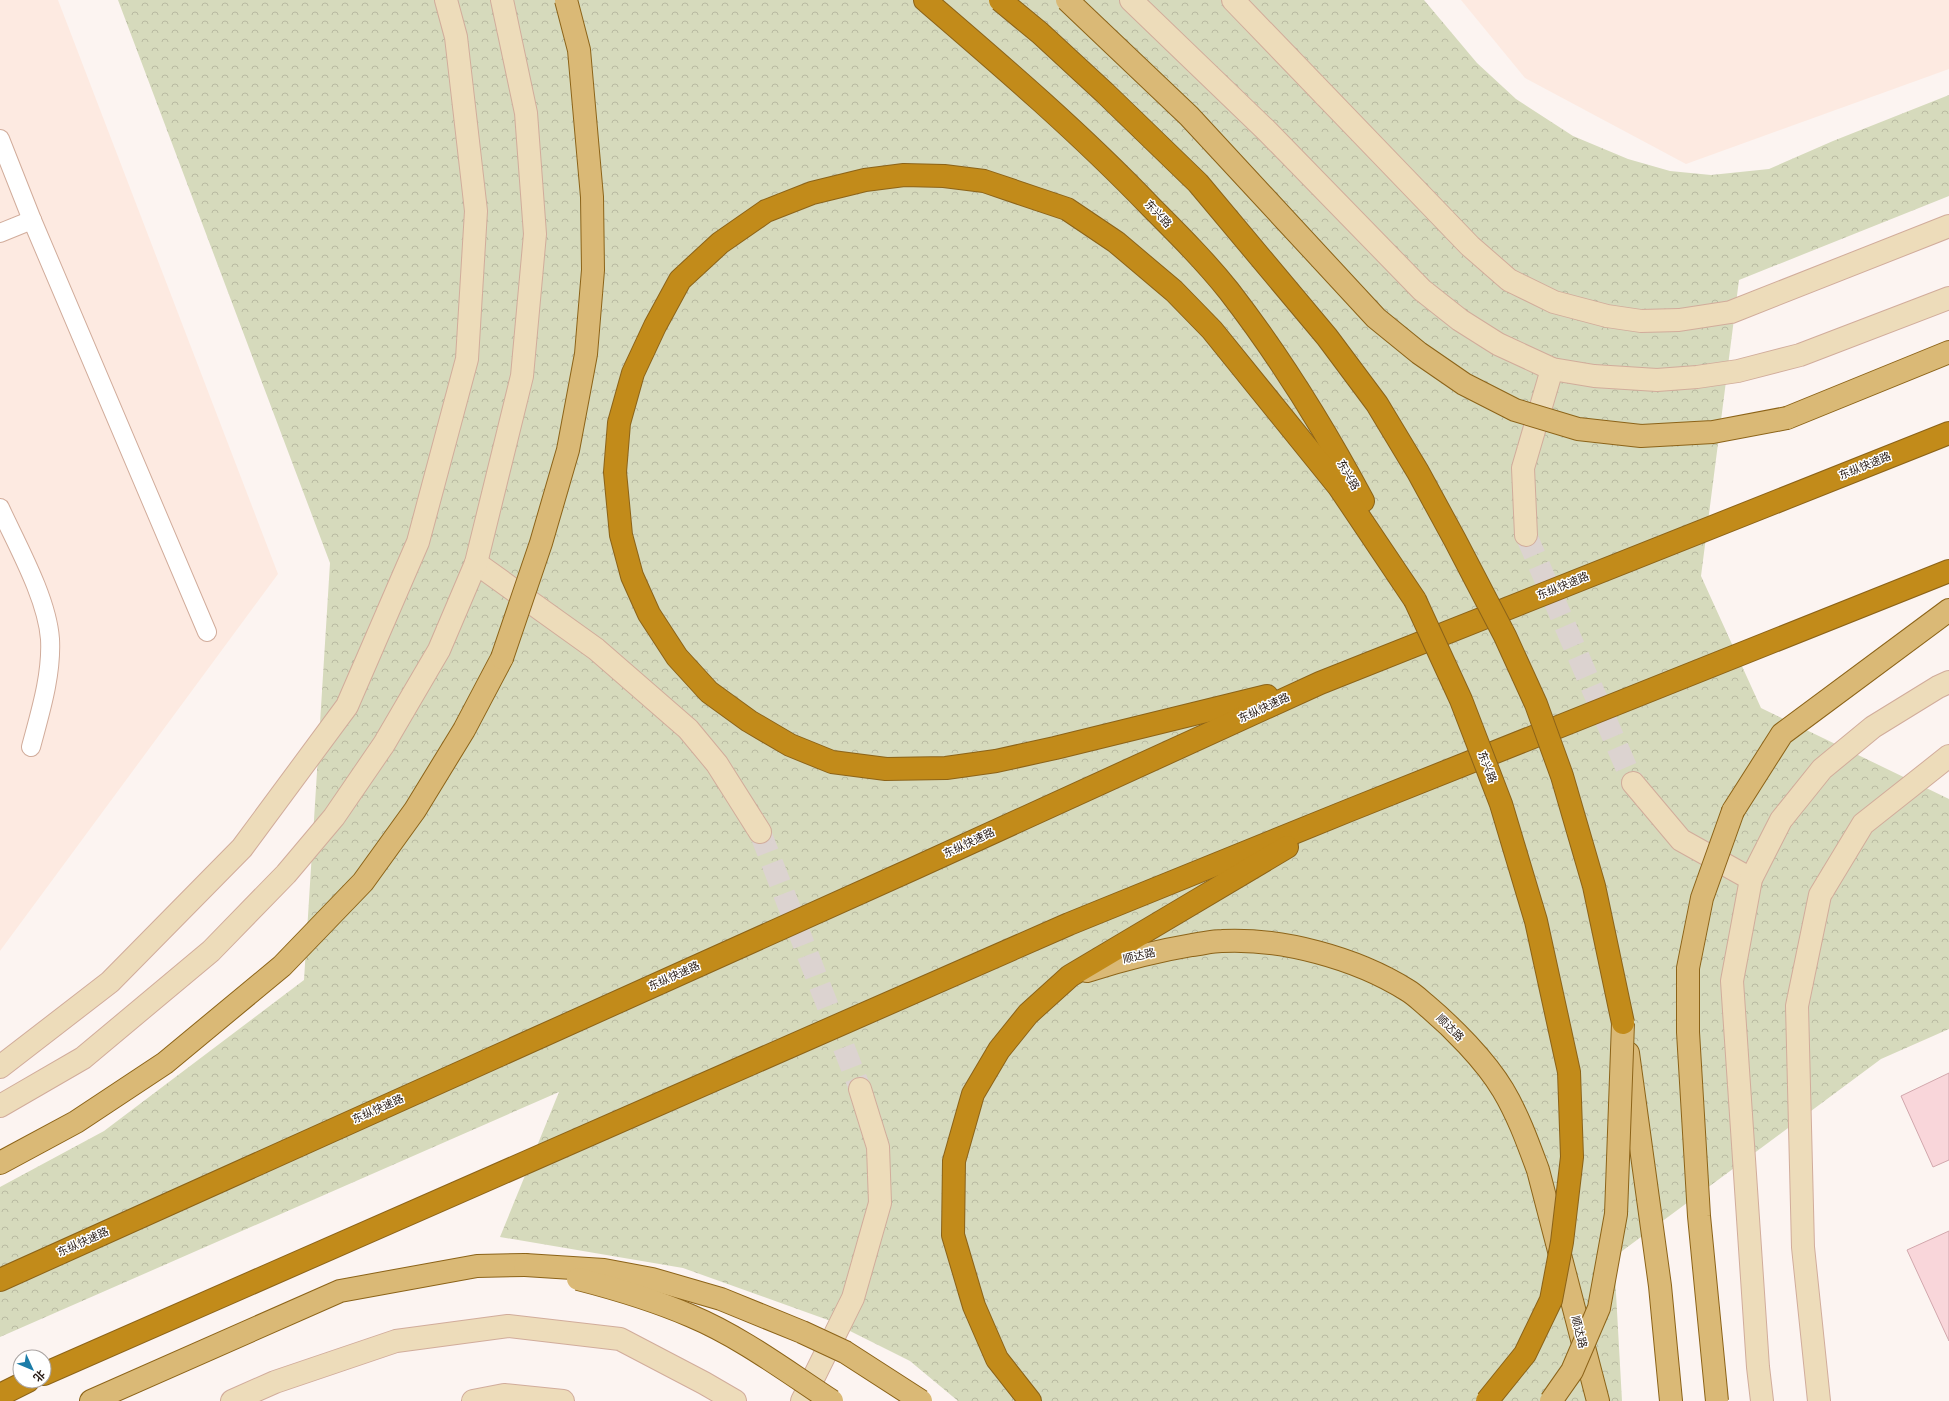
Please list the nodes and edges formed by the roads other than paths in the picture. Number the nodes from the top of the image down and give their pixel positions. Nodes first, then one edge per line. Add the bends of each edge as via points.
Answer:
1 (446, 0) edge
2 (502, 0) edge
3 (566, 0) edge
4 (925, 0) edge
5 (1000, 0) edge
6 (1068, 0) edge
7 (1130, 0) edge
8 (1233, 0) edge
9 (0, 139) edge
10 (32, 220) junction
11 (1949, 226) edge
12 (0, 233) edge
13 (1949, 298) edge
14 (1949, 352) edge
15 (1552, 370) junction
16 (1949, 433) edge
17 (0, 508) edge
18 (1526, 535) tunnel mouth
19 (476, 563) junction
20 (1949, 571) edge
21 (1415, 600) junction
22 (1949, 610) edge
23 (207, 632) dead end
24 (1949, 682) edge
25 (1320, 683) junction
26 (31, 747) dead end
27 (1949, 756) edge
28 (1633, 783) tunnel mouth
29 (1350, 810) junction
30 (760, 832) tunnel mouth
31 (1751, 879) junction
32 (1070, 976) junction
33 (1623, 1023) junction
34 (0, 1068) edge
35 (860, 1089) tunnel mouth
36 (0, 1106) edge
37 (0, 1163) edge
38 (525, 1265) junction
39 (0, 1280) edge
40 (52, 1370) edge
41 (12, 1389) edge
42 (0, 1395) edge
43 (91, 1401) edge
44 (232, 1401) edge
45 (472, 1401) edge
46 (563, 1401) edge
47 (735, 1401) edge
48 (802, 1401) edge
49 (832, 1401) edge
50 (921, 1401) edge
51 (1030, 1401) edge
52 (1487, 1401) edge
53 (1551, 1401) edge
54 (1598, 1401) edge
55 (1671, 1401) edge
56 (1717, 1401) edge
57 (1762, 1401) edge
58 (1819, 1401) edge

1 - 34 street via 456,37 476,211 467,359 418,542 347,706 242,848 110,982
2 - 19 street via 526,113 535,234 522,376
3 - 37 main road, bridge via 579,50 592,197 593,270 586,354 568,450 541,542 502,658 464,730 415,810 363,882 282,966 165,1063 76,1122
4 - 21 highway, 东兴路 via 1050,109 1119,174 1182,238 1228,290 1275,353 1319,424
5 - 33 highway, bridge via 1105,93 1198,183 1327,337 1377,404 1455,540 1505,636 1536,704 1562,776 1594,886
6 - 14 main road, bridge via 1189,116 1376,318 1419,353 1464,384 1516,410 1578,430 1641,436 1713,432 1787,418
7 - 15 street via 1267,131 1422,290 1460,320 1498,344
8 - 11 street via 1470,246 1509,280 1554,302 1607,316 1641,321 1679,320 1731,312
9 - 10 lane
10 - 12 lane
10 - 23 lane
13 - 15 street via 1800,355 1738,371 1697,378 1657,380
15 - 18 street via 1523,468
16 - 25 highway, 东纵快速路
17 - 26 lane via 35,585 50,638 50,661 44,696
19 - 30 street via 596,649 688,729 716,764
19 - 36 street via 439,650 384,744 334,817 286,874 211,951 83,1058
20 - 29 highway
21 - 25 highway via 1334,482 1212,330 1174,290 1116,242 1067,209 984,181 904,175 865,180 812,193 766,212 720,242 680,280 633,373 619,423 615,472 621,535 632,576 649,614 677,657 709,692 749,721 790,746 832,762 886,769 946,768 996,761 1055,748
21 - 52 highway, 东兴路, bridge via 1460,700 1501,804 1536,922 1569,1072 1572,1157 1562,1242 1551,1300 1525,1354
22 - 56 main road, bridge via 1782,734 1733,811 1702,898 1688,968 1688,1032 1699,1216
24 - 31 street via 1938,686 1873,727 1822,769 1781,820
25 - 39 highway, 东纵快速路
27 - 58 street via 1863,824 1820,895 1797,1006 1802,1247
28 - 31 street via 1681,840
29 - 32 highway
29 - 40 highway via 1069,924
31 - 57 street via 1732,981
32 - 51 highway via 1028,1014 999,1050 973,1094 954,1161 953,1235 974,1306 997,1359
32 - 54 main road, 顺达路 via 1124,959 1170,949 1222,941 1275,942 1366,969 1408,990 1450,1025 1477,1056 1503,1089 1524,1133 1538,1170
33 - 53 main road, bridge via 1616,1214 1599,1308 1572,1370
33 - 55 main road, bridge via 1660,1286
35 - 48 street via 878,1146 880,1203 853,1298
38 - 43 main road via 478,1266 340,1291
38 - 49 main road, bridge via 634,1294 692,1317 756,1350
38 - 50 main road, bridge via 604,1270 652,1279 721,1299 846,1352
41 - 42 highway
44 - 47 street via 276,1382 396,1341 508,1326 620,1339
45 - 46 street via 504,1395

